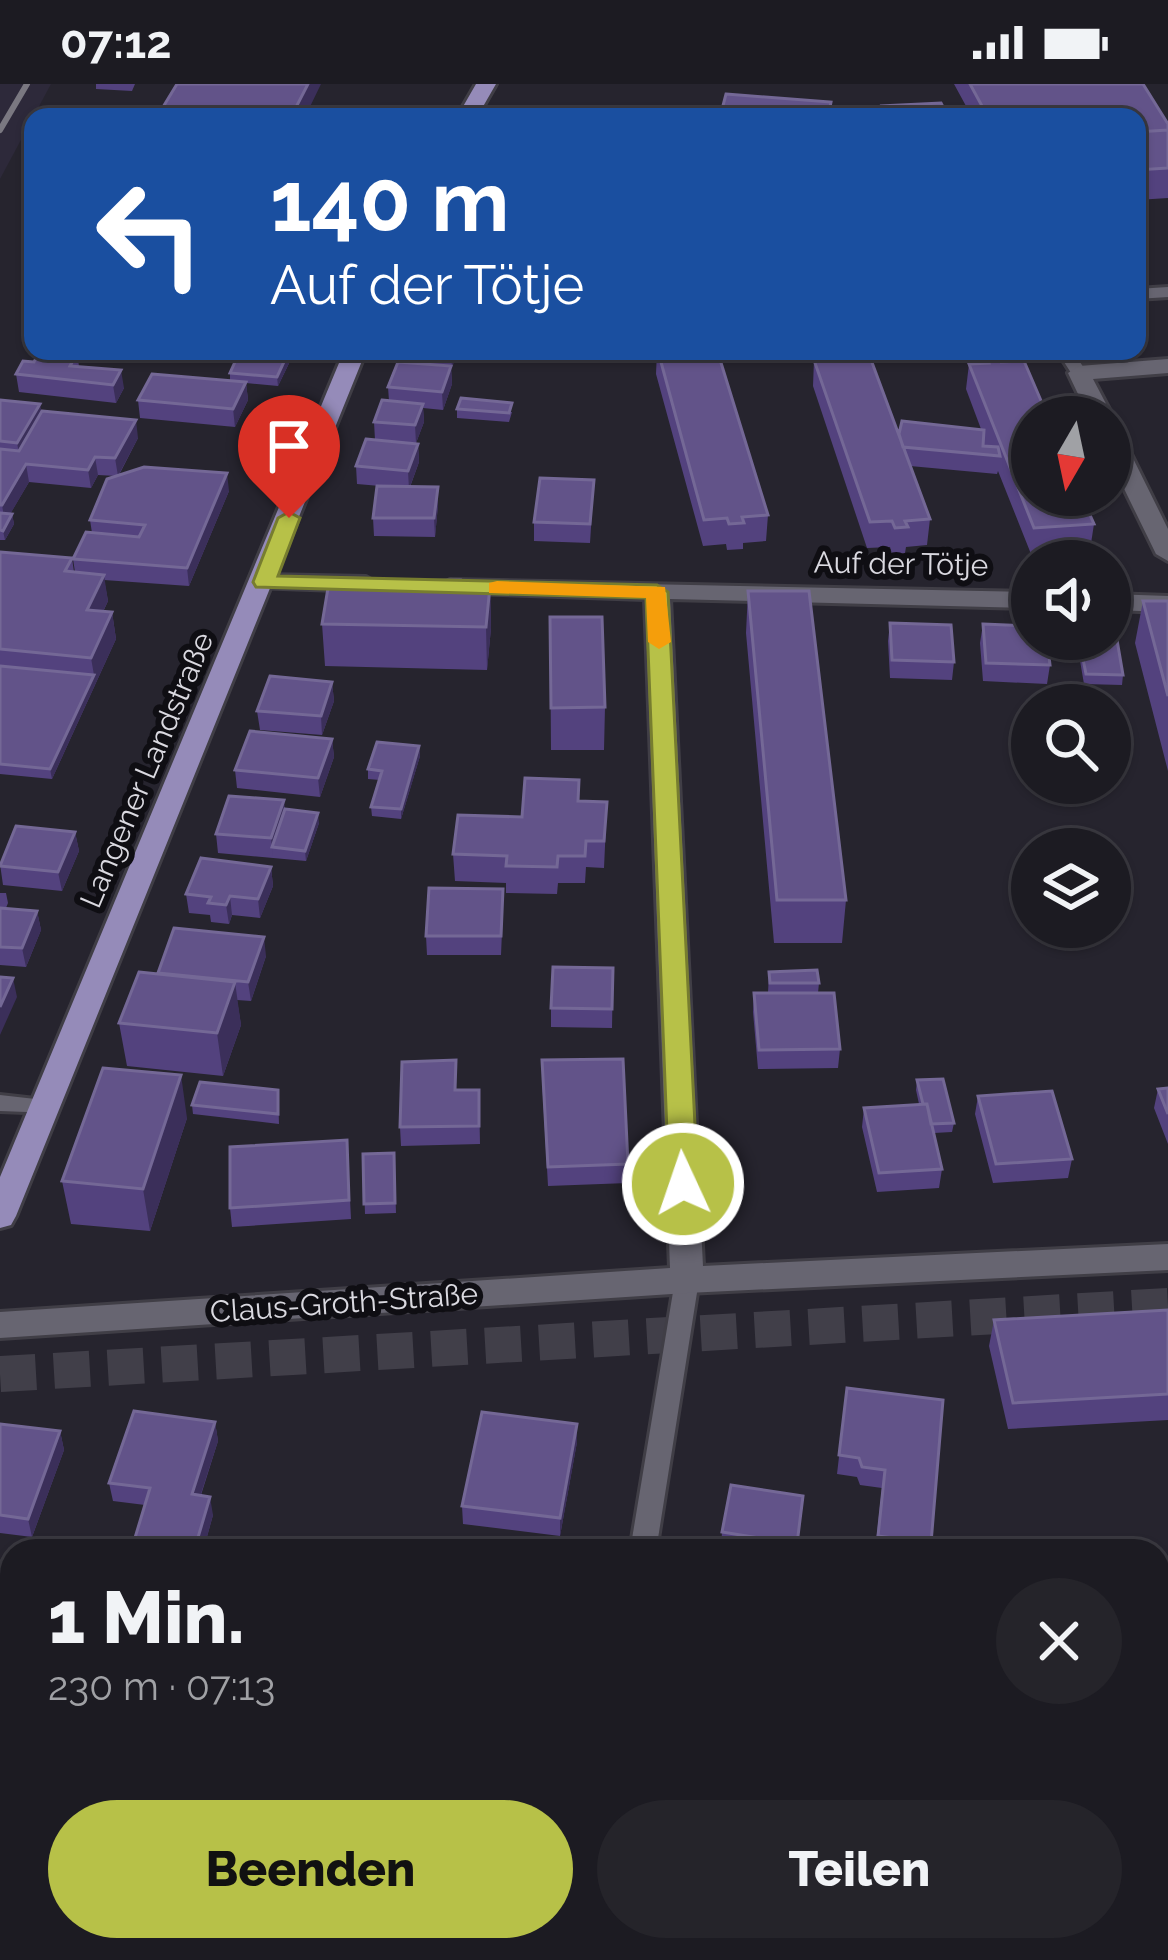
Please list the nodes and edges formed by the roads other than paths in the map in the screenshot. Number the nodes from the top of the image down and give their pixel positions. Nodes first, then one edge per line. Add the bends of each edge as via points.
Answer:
1 (351, 360) edge
2 (1071, 360) edge
3 (1168, 366) edge
4 (1079, 373) junction
5 (1090, 396) edge
6 (1131, 479) edge
7 (1168, 554) edge
8 (264, 582) junction
9 (657, 592) junction
10 (1011, 600) edge
11 (1131, 603) edge
12 (1168, 604) edge
13 (0, 1103) edge
14 (45, 1107) junction
15 (0, 1216) edge
16 (1168, 1257) edge
17 (687, 1280) junction
18 (0, 1325) edge
19 (646, 1539) edge

1 - 8 main road, Langener Landstraße
2 - 4 lane
3 - 4 street
4 - 5 street
6 - 7 street
8 - 9 street, Auf der Tötje
8 - 14 main road, Langener Landstraße
9 - 10 street, Auf der Tötje
9 - 17 street
11 - 12 street
13 - 14 lane
14 - 15 main road, Langener Landstraße
16 - 17 street, Claus-Groth-Straße
17 - 18 street, Claus-Groth-Straße
17 - 19 lane

